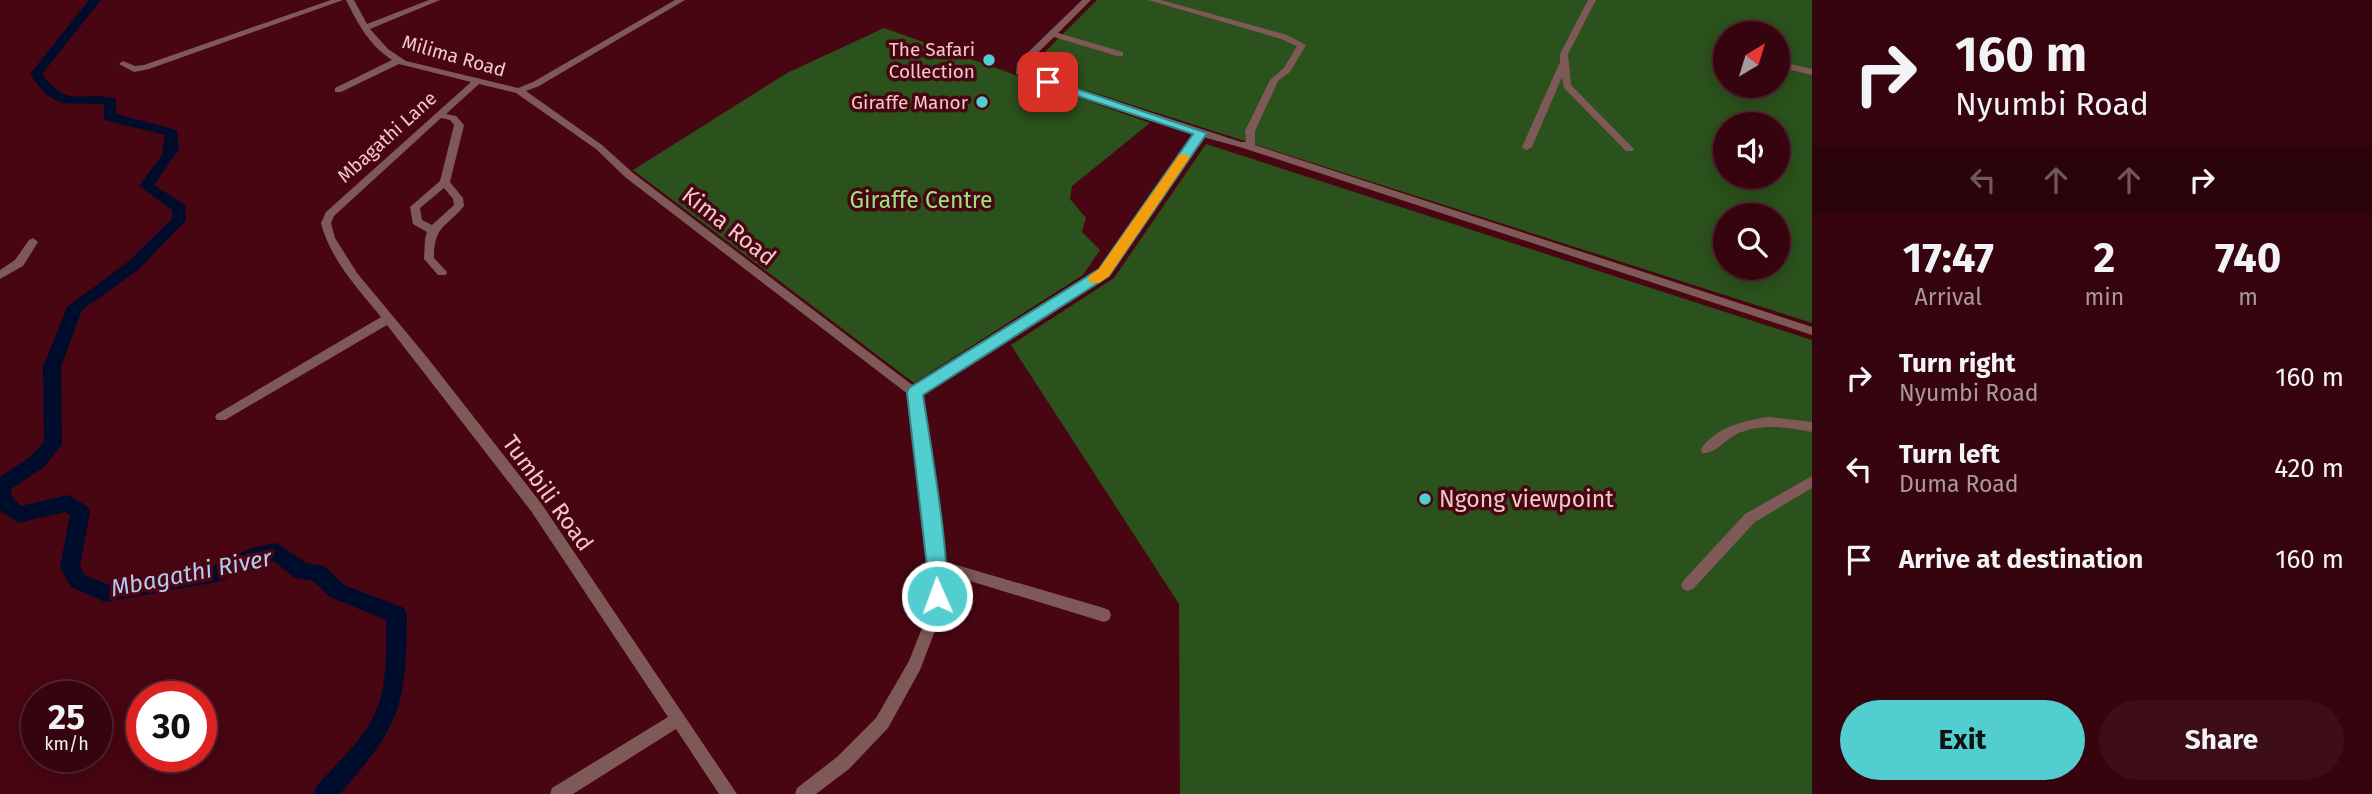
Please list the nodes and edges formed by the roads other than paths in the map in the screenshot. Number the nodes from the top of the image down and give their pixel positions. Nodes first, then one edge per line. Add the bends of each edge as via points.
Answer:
1 (339, 0) edge
2 (350, 0) edge
3 (436, 0) edge
4 (681, 0) edge
5 (1087, 0) edge
6 (1152, 0) edge
7 (1592, 0) edge
8 (364, 28) junction
9 (1053, 34) junction
10 (1120, 54) dead end
11 (398, 61) junction
12 (1564, 62) junction
13 (123, 64) dead end
14 (1790, 67) edge
15 (1812, 72) edge
16 (476, 82) junction
17 (338, 90) dead end
18 (519, 91) junction
19 (438, 115) junction
20 (1201, 133) junction
21 (1247, 146) junction
22 (1527, 147) dead end
23 (1629, 149) dead end
24 (445, 182) junction
25 (326, 223) joint
26 (432, 230) junction
27 (33, 242) dead end
28 (442, 272) dead end
29 (0, 275) edge
30 (388, 318) junction
31 (1812, 331) edge
32 (915, 393) junction
33 (221, 417) dead end
34 (1812, 427) edge
35 (1707, 449) dead end
36 (1812, 481) edge
37 (937, 565) junction
38 (1688, 585) dead end
39 (1104, 615) dead end
40 (677, 720) junction
41 (558, 794) edge
42 (729, 794) edge
43 (803, 794) edge

1 - 13 street via 146,67 134,69
2 - 8 street, Milima Road
3 - 8 street
4 - 18 street, Milima Road via 537,85
5 - 9 street
6 - 21 street via 1302,45 1287,70 1274,80
7 - 12 street via 1568,42
8 - 11 street, Milima Road via 375,46
9 - 10 street
9 - 20 street via 1019,69 1022,74
11 - 16 street, Milima Road
11 - 17 street
12 - 22 street
12 - 23 street via 1569,90
14 - 15 street
16 - 18 street, Milima Road
16 - 19 street, Mbagathi Lane
18 - 32 street, Kima Road
19 - 24 street via 453,118 459,125
19 - 25 street, Mbagathi Lane via 345,199
20 - 21 street
20 - 32 street via 1104,272
21 - 31 street
24 - 26 street via 459,206
24 - 26 street via 415,207 417,222
25 - 30 street, Tumbili Road via 353,276
26 - 28 street via 429,259
27 - 29 street via 19,263
30 - 33 street
30 - 40 street, Tumbili Road via 536,507
32 - 37 street
34 - 35 street via 1788,422 1754,424 1730,430
36 - 38 street via 1750,518
37 - 39 street
37 - 43 street via 937,596 929,628 915,665 882,723 843,763
40 - 41 street
40 - 42 street, Tumbili Road

